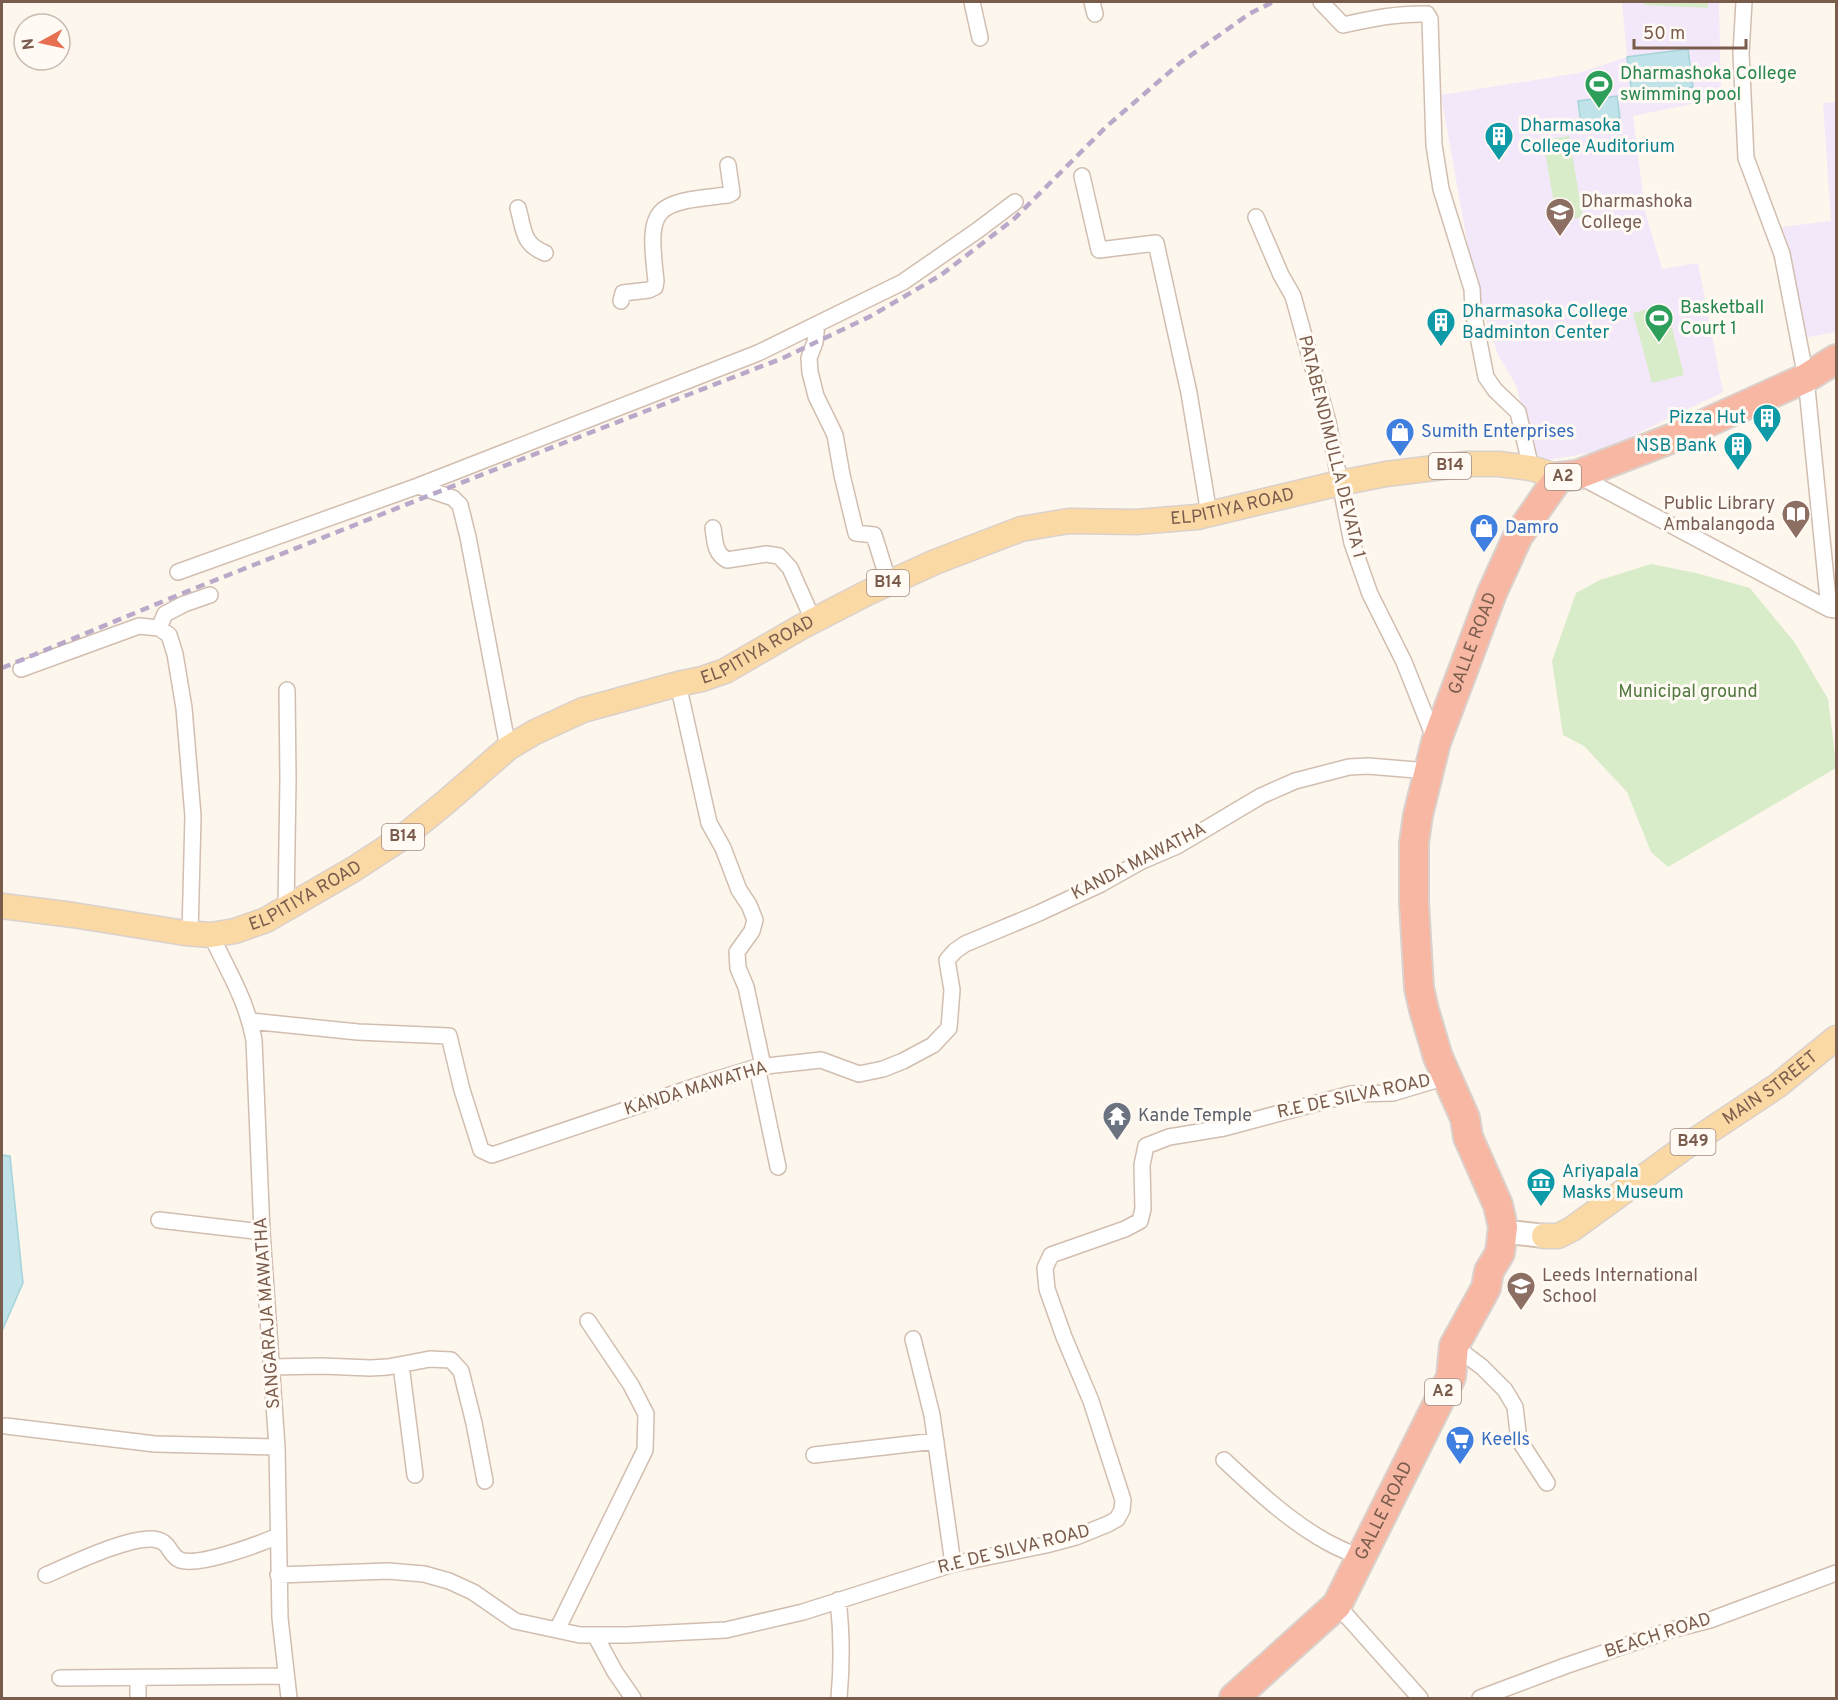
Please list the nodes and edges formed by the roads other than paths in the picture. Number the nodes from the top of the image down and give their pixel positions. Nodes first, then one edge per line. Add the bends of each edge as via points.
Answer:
1 (972, 2) edge
2 (1321, 2) edge
3 (1744, 2) edge
4 (980, 38) dead end
5 (728, 165) dead end
6 (1082, 176) dead end
7 (1015, 202) dead end
8 (518, 208) dead end
9 (1256, 217) dead end
10 (545, 253) dead end
11 (621, 301) dead end
12 (817, 324) junction
13 (1836, 359) edge
14 (1806, 378) junction
15 (1531, 468) junction
16 (1568, 476) junction
17 (1340, 483) junction
18 (418, 486) junction
19 (1209, 514) junction
20 (713, 528) dead end
21 (178, 572) dead end
22 (889, 583) junction
23 (210, 595) dead end
24 (1833, 610) edge
25 (813, 620) junction
26 (159, 628) junction
27 (21, 669) dead end
28 (678, 684) junction
29 (287, 690) dead end
30 (1436, 742) junction
31 (508, 748) junction
32 (1428, 771) junction
33 (2, 906) edge
34 (286, 909) junction
35 (201, 934) junction
36 (250, 1021) junction
37 (1836, 1038) edge
38 (760, 1066) junction
39 (1446, 1077) junction
40 (1465, 1118) junction
41 (778, 1167) dead end
42 (159, 1220) dead end
43 (262, 1232) junction
44 (1531, 1234) junction
45 (1486, 1288) junction
46 (588, 1321) dead end
47 (913, 1339) dead end
48 (1454, 1346) junction
49 (401, 1365) junction
50 (271, 1367) junction
51 (6, 1426) dead end
52 (936, 1441) junction
53 (277, 1447) junction
54 (814, 1455) dead end
55 (1224, 1460) dead end
56 (415, 1475) dead end
57 (485, 1481) dead end
58 (1547, 1483) dead end
59 (278, 1536) junction
60 (1361, 1558) junction
61 (953, 1564) junction
62 (1836, 1573) edge
63 (46, 1575) dead end
64 (278, 1575) junction
65 (838, 1600) junction
66 (1337, 1605) junction
67 (557, 1630) junction
68 (596, 1635) junction
69 (285, 1676) junction
70 (60, 1678) dead end
71 (138, 1679) junction
72 (138, 1698) edge
73 (289, 1698) edge
74 (633, 1698) edge
75 (839, 1698) edge
76 (1234, 1698) edge
77 (1420, 1698) edge
78 (1480, 1698) edge

1 - 4 street
2 - 15 street via 1343,25 1384,16 1427,14 1430,19 1434,146 1442,189 1472,289 1486,377 1518,412
3 - 14 street via 1741,53 1746,158 1782,254
5 - 11 street via 732,193 673,203 660,212 652,233 655,287 623,293
6 - 19 street via 1100,250 1156,243 1189,393
7 - 12 street via 903,282
8 - 10 street via 526,240
9 - 17 street, PATABENDIMULLA DEVATA 1 via 1293,296 1328,422
12 - 18 street via 758,352
12 - 22 street via 809,358 813,386 835,435 856,533 874,535
13 - 14 highway, A2
14 - 16 highway, A2 via 1672,438
14 - 24 street
15 - 16 main road, ELPITIYA ROAD / B14
15 - 17 main road, ELPITIYA ROAD / B14 via 1467,464
16 - 24 street
16 - 30 highway, GALLE ROAD / A2 via 1518,536 1492,593
17 - 19 main road, ELPITIYA ROAD / B14
17 - 30 street, PATABENDIMULLA DEVATA 1 via 1352,543 1370,594 1404,662
18 - 21 street
18 - 31 street via 453,498 460,505
19 - 22 main road, ELPITIYA ROAD / B14 via 1136,522 1069,521 1021,529
20 - 25 street via 716,548 727,560 779,556 790,568
22 - 25 main road, ELPITIYA ROAD / B14
23 - 26 street via 165,614
25 - 28 main road, ELPITIYA ROAD / B14 via 725,670
26 - 27 street via 139,626
26 - 35 street via 169,635 175,654 184,708
28 - 31 main road, ELPITIYA ROAD / B14 via 583,710
28 - 38 street via 710,823 755,920 737,952
29 - 34 street
30 - 32 highway, GALLE ROAD / A2
31 - 34 main road, ELPITIYA ROAD / B14 via 403,837
32 - 38 street, KANDA MAWATHA via 1349,767 1295,781 1101,884 965,944 947,960 952,990 949,1028 933,1045 903,1061 859,1074 821,1060
32 - 39 highway, GALLE ROAD / A2 via 1414,843 1414,903 1419,988
33 - 35 main road, ELPITIYA ROAD / B14
34 - 35 main road, ELPITIYA ROAD / B14 via 236,931
35 - 36 street, SANGARAJA MAWATHA via 243,1000
36 - 38 street, KANDA MAWATHA via 449,1036 481,1150 492,1155
36 - 43 street, SANGARAJA MAWATHA
37 - 44 main road, MAIN STREET / B49 via 1777,1086 1572,1229 1558,1236
38 - 41 street
39 - 40 highway, GALLE ROAD / A2
39 - 61 street, R.E DE SILVA ROAD via 1393,1093 1351,1094 1224,1128 1169,1137 1146,1146 1140,1221 1051,1255 1045,1268 1047,1289 1091,1401 1123,1500 1122,1510 1117,1519 1076,1537
40 - 44 highway, GALLE ROAD / A2 via 1478,1131 1517,1223
40 - 45 highway, GALLE ROAD / A2 via 1468,1137 1496,1198 1503,1227 1500,1253 1489,1271
42 - 43 street
43 - 50 street, SANGARAJA MAWATHA
44 - 45 highway, GALLE ROAD / A2 via 1513,1253 1500,1279
45 - 48 highway, GALLE ROAD / A2
46 - 67 street via 646,1414 645,1450
47 - 52 street
48 - 58 street via 1482,1366 1505,1390 1515,1407 1519,1440
48 - 60 highway, GALLE ROAD / A2 via 1451,1377
49 - 50 street
49 - 56 street
49 - 57 street via 430,1359 451,1360 461,1371
50 - 53 street, SANGARAJA MAWATHA
51 - 53 street via 155,1444
52 - 54 street
52 - 61 street
53 - 59 street, SANGARAJA MAWATHA
55 - 60 street via 1294,1521
59 - 63 street via 231,1554 194,1561 177,1559 167,1544 152,1539
59 - 64 street, SANGARAJA MAWATHA
60 - 66 highway, GALLE ROAD / A2
61 - 65 street, R.E DE SILVA ROAD
62 - 78 street, BEACH ROAD
64 - 67 street, R.E DE SILVA ROAD via 388,1571 424,1574 473,1592 515,1621
64 - 69 street, SANGARAJA MAWATHA
65 - 68 street, R.E DE SILVA ROAD via 726,1630
65 - 75 street via 842,1632
66 - 76 highway, GALLE ROAD / A2
66 - 77 street
67 - 68 street, R.E DE SILVA ROAD
68 - 74 street
69 - 71 street
69 - 73 street, SANGARAJA MAWATHA
70 - 71 street
71 - 72 street

